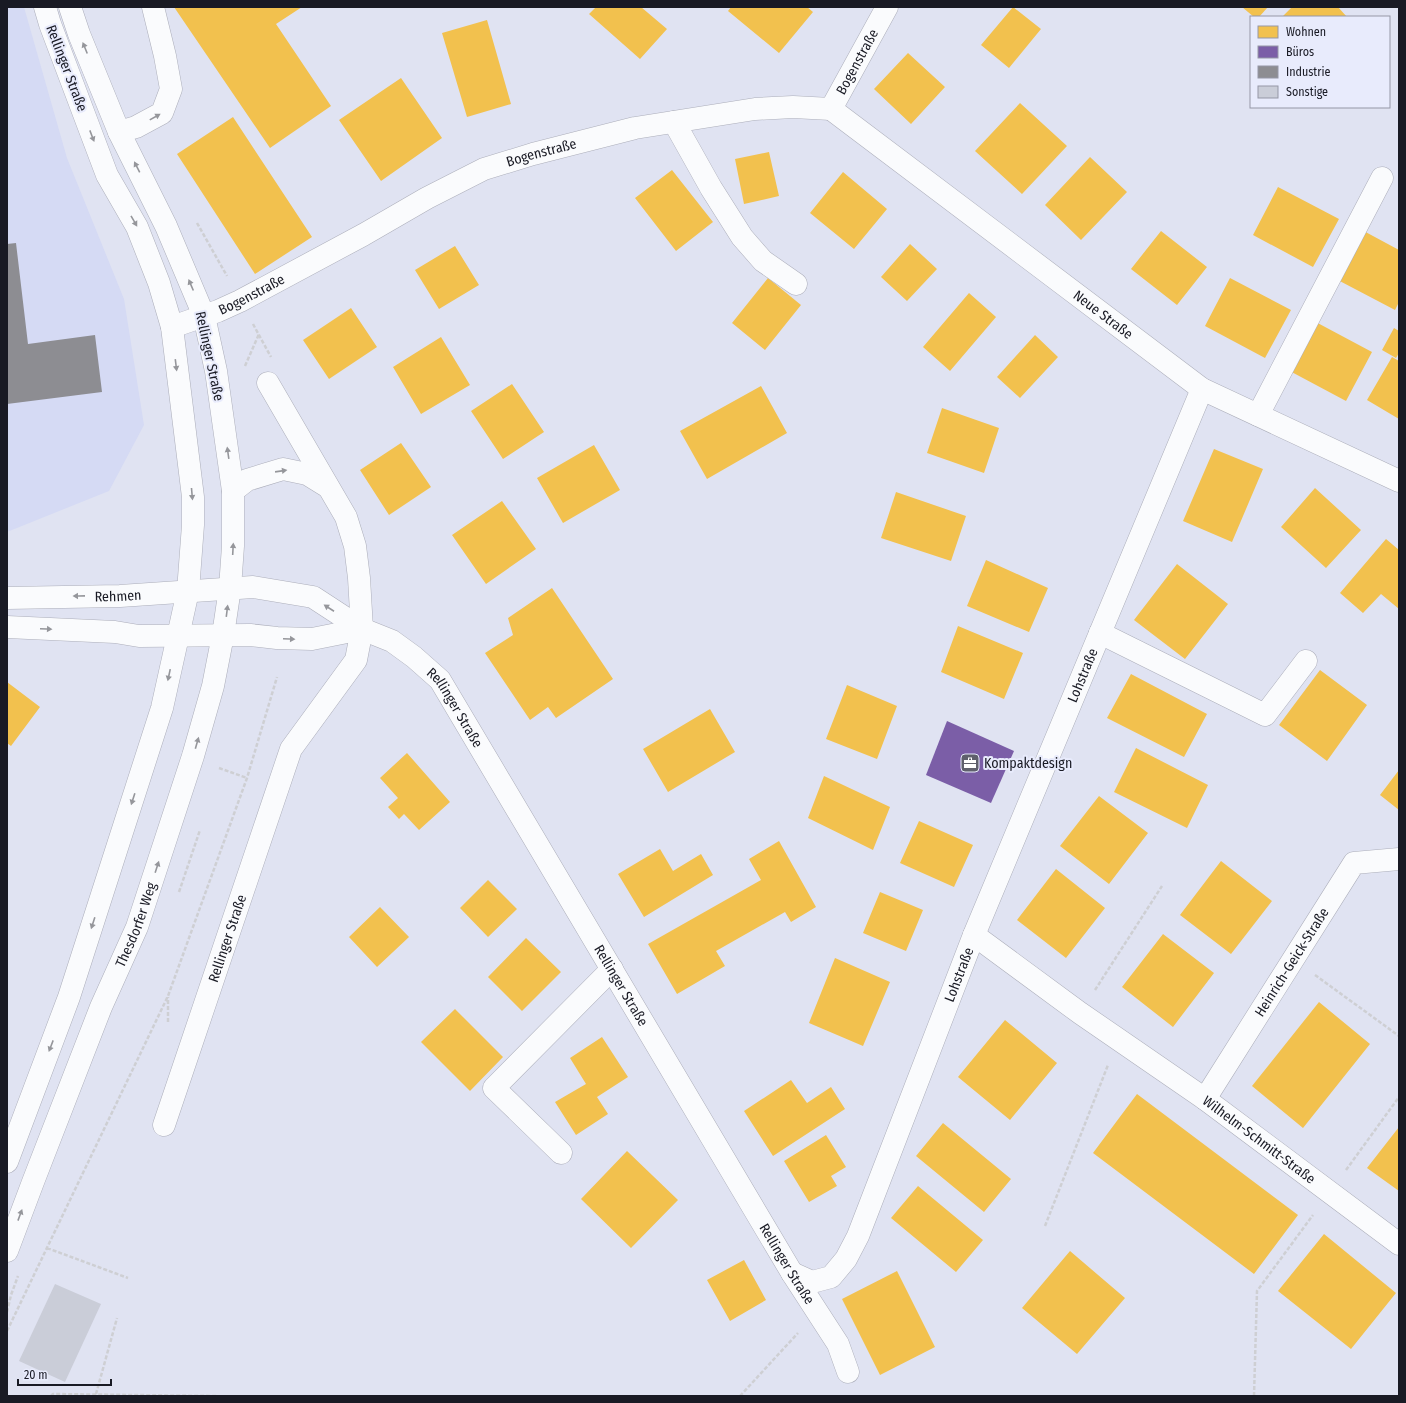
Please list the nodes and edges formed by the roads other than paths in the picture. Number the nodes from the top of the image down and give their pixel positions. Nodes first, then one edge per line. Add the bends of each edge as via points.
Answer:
1 (45, 7) edge
2 (70, 7) edge
3 (153, 7) edge
4 (887, 7) edge
5 (831, 109) junction
6 (674, 122) junction
7 (119, 132) junction
8 (1382, 178) dead end
9 (796, 284) dead end
10 (204, 316) junction
11 (172, 326) junction
12 (268, 384) dead end
13 (1202, 389) junction
14 (1258, 415) junction
15 (1399, 481) edge
16 (328, 487) junction
17 (233, 491) junction
18 (230, 588) junction
19 (188, 591) junction
20 (7, 598) edge
21 (7, 627) edge
22 (362, 629) junction
23 (1100, 633) junction
24 (224, 635) junction
25 (177, 636) junction
26 (1306, 661) dead end
27 (1399, 859) edge
28 (974, 935) junction
29 (612, 969) junction
30 (1205, 1098) junction
31 (164, 1125) dead end
32 (561, 1153) dead end
33 (7, 1162) edge
34 (1399, 1244) edge
35 (7, 1252) edge
36 (792, 1273) junction
37 (848, 1372) dead end

1 -> 11 street, Rellinger Straße via 107,175 137,227 159,283
7 -> 2 street, Rellinger Straße
7 -> 3 street via 136,127 162,113 170,89
4 - 5 street, Bogenstraße
5 - 6 street, Bogenstraße via 755,109
5 - 13 street, Neue Straße
6 - 9 street via 742,237 763,261
6 - 10 street, Bogenstraße via 576,142 484,169 240,301
10 -> 7 street, Rellinger Straße via 166,226
8 - 14 street
10 - 11 street, Bogenstraße
17 -> 10 street, Rellinger Straße via 216,371
11 -> 19 street, Rellinger Straße via 193,496
12 - 16 street, Rellinger Straße
13 - 14 street, Neue Straße
13 - 23 street, Lohstraße
14 - 15 street, Neue Straße
17 -> 16 street via 247,480 284,469 307,474
16 - 22 street, Rellinger Straße via 346,517 355,546
18 -> 17 street, Rellinger Straße
18 - 19 street, Rehmen
22 -> 18 street, Rellinger Straße via 313,597 253,587
24 -> 18 street, Thesdorfer Weg
19 -> 20 street, Rehmen via 120,596
19 - 25 street
21 -> 25 street via 115,632 139,636
24 -> 22 street via 312,639
22 - 29 street, Rellinger Straße via 392,641 440,680
22 - 31 street, Rellinger Straße via 356,660 291,749
23 - 26 street, Lohstraße via 1266,715
23 - 28 street, Lohstraße
24 - 25 street
35 -> 24 street, Thesdorfer Weg via 98,1014 137,927 193,756 213,686
25 -> 33 street via 162,708 69,998
27 - 30 street, Heinrich-Geick-Straße via 1354,863
28 - 30 street, Wilhelm-Schmitt-Straße via 1080,1013
28 - 36 street, Lohstraße via 855,1242 846,1259 831,1277 812,1282
29 - 32 street via 494,1088
29 - 36 street, Rellinger Straße
30 - 34 street, Wilhelm-Schmitt-Straße
36 - 37 street, Rellinger Straße via 838,1344

